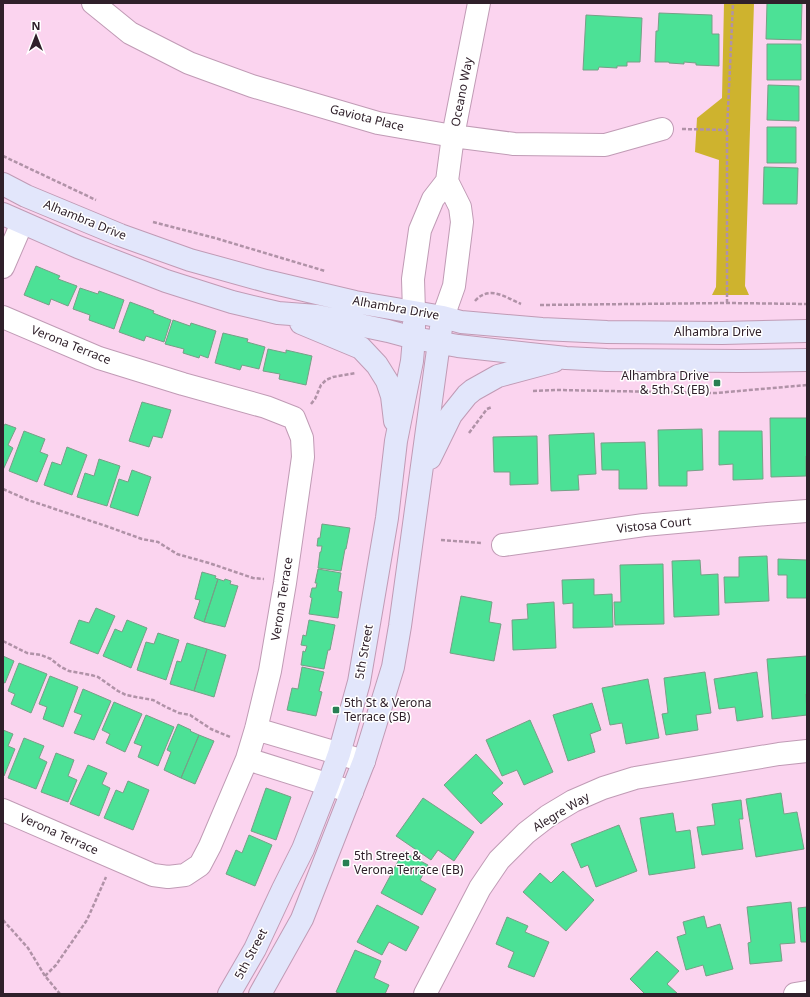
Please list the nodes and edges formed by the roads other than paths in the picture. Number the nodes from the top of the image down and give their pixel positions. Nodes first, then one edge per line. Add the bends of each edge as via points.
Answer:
1 (93, 3) edge
2 (479, 3) edge
3 (662, 129) road end
4 (453, 136) junction
5 (447, 181) junction
6 (3, 184) edge
7 (13, 218) edge
8 (3, 267) edge
9 (414, 312) junction
10 (278, 313) junction
11 (3, 317) edge
12 (443, 317) junction
13 (807, 331) edge
14 (414, 338) junction
15 (439, 342) junction
16 (566, 358) junction
17 (807, 360) edge
18 (396, 441) junction
19 (422, 475) junction
20 (807, 511) edge
21 (502, 545) road end
22 (256, 729) junction
23 (807, 751) edge
24 (339, 754) junction
25 (247, 759) junction
26 (364, 761) junction
27 (328, 785) junction
28 (352, 792) junction
29 (3, 810) edge
30 (807, 992) edge
31 (229, 994) edge
32 (260, 994) edge
33 (425, 994) edge
34 (795, 994) edge

1 - 4 street, Gaviota Place via 130,33 188,63 252,86 378,123
2 - 4 street, Oceano Way
3 - 4 street, Gaviota Place via 605,145 514,144
4 - 5 street, Oceano Way
5 - 9 street via 433,199 420,230 413,279
5 - 12 street via 460,207 462,222 454,286
6 - 9 main road, Alhambra Drive via 112,232 190,260 333,297
7 - 8 street
7 - 10 main road, Alhambra Drive via 78,247 166,281 232,302
9 - 12 main road, Alhambra Drive
9 - 14 main road, 5th Street
10 - 14 main road, Alhambra Drive via 317,316
10 - 18 main road via 361,348 377,365 387,381 392,396
11 - 22 street, Verona Terrace via 99,358 266,407 294,418 302,438 303,457 270,671
12 - 13 main road, Alhambra Drive via 461,322 542,330 722,333
12 - 15 main road
14 - 15 main road, Alhambra Drive
14 - 18 main road, 5th Street
15 - 16 main road, Alhambra Drive
15 - 19 main road
16 - 17 main road, Alhambra Drive
16 - 19 main road via 498,376 467,395 451,415
18 - 24 main road, 5th Street via 387,518 359,682
19 - 26 main road via 393,667
20 - 21 street, Vistosa Court via 644,525
22 - 24 street
22 - 25 street, Verona Terrace
23 - 33 street, Alegre Way via 635,778 573,801 548,816 526,833 499,860 480,888
24 - 26 street
24 - 27 main road, 5th Street
25 - 27 street
25 - 29 street, Verona Terrace via 200,865 185,875 153,875
26 - 28 main road
27 - 28 street
27 - 31 main road, 5th Street via 303,849 255,949
28 - 32 main road via 302,919
30 - 34 street

